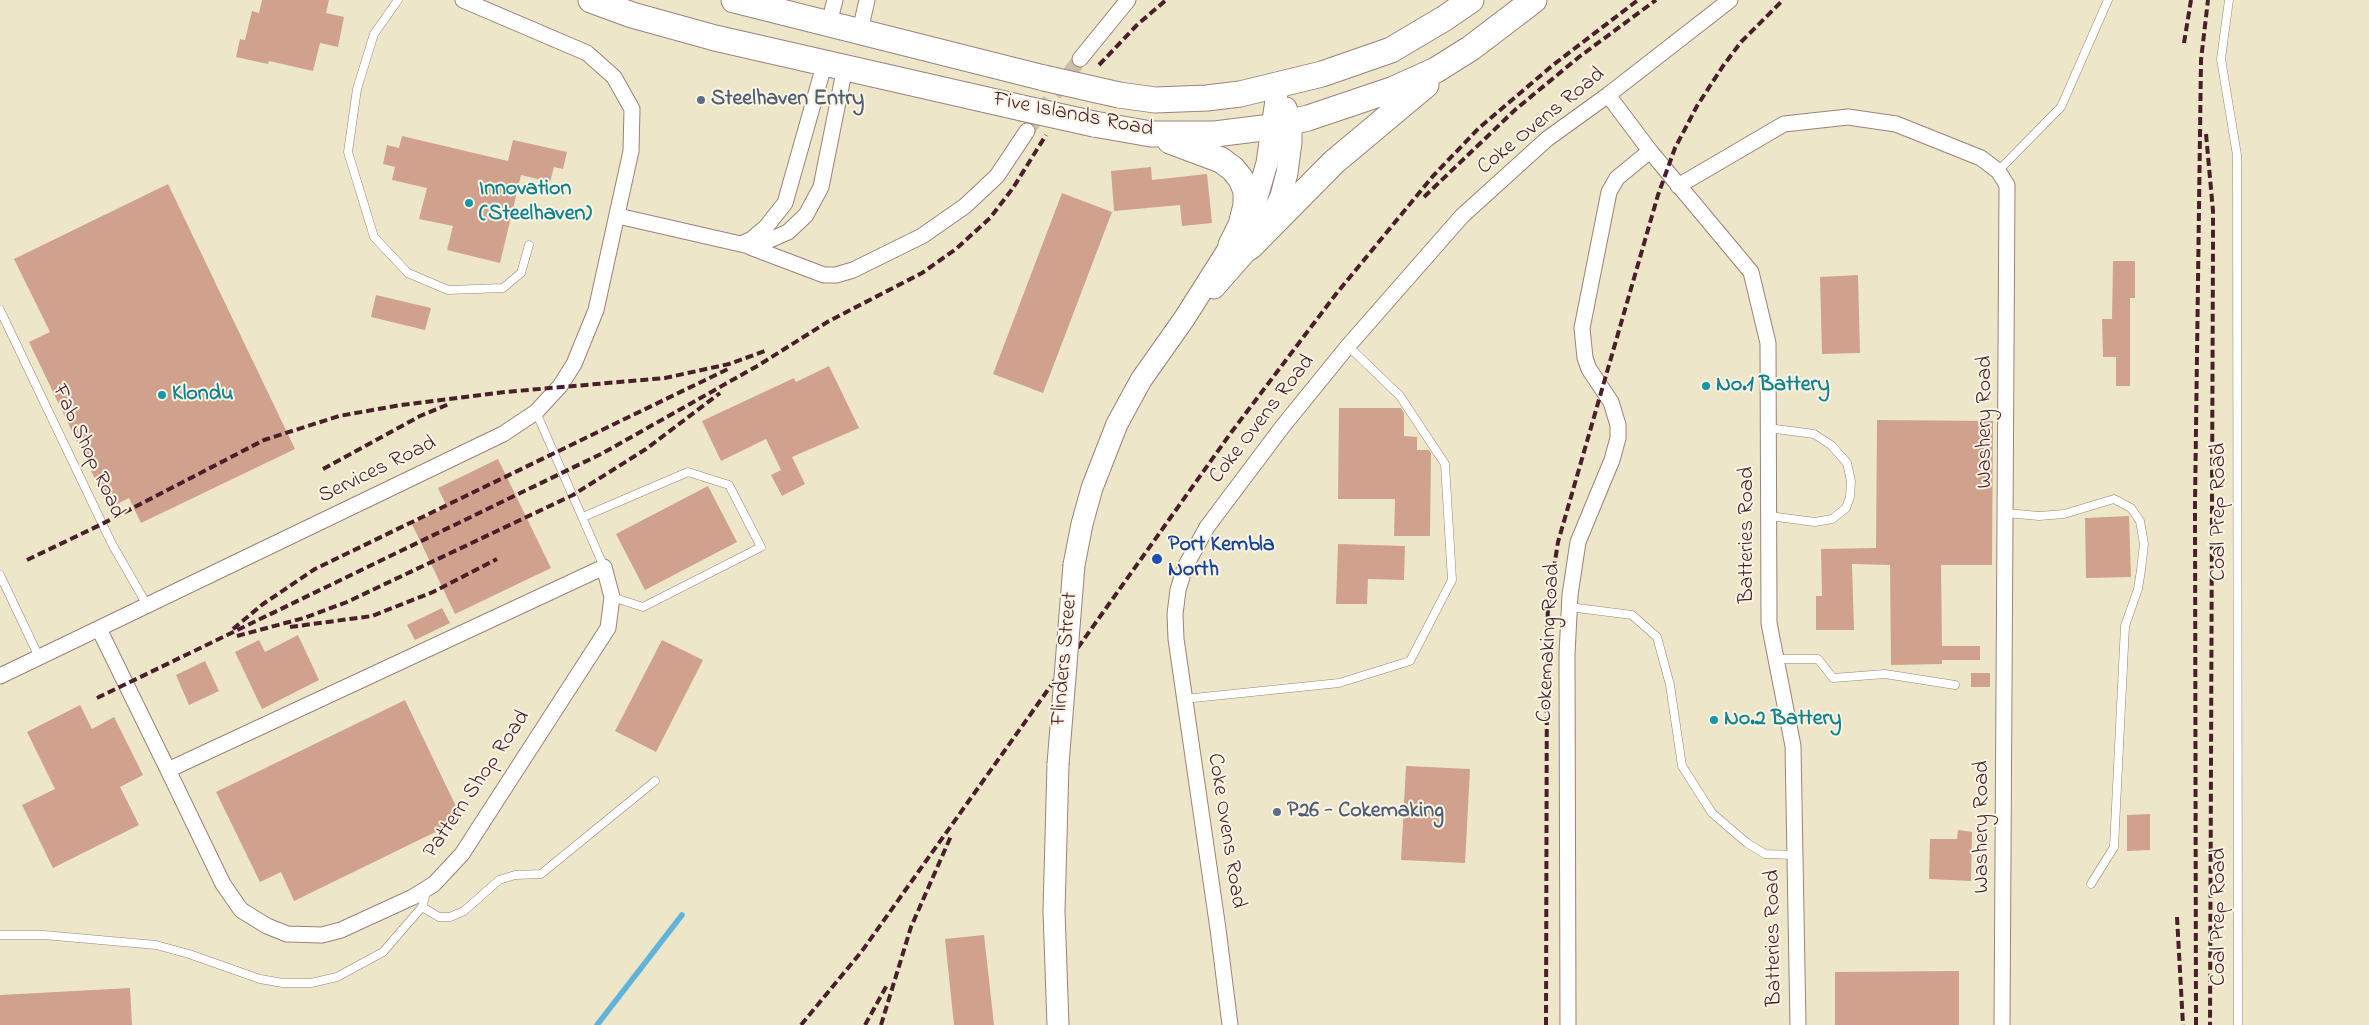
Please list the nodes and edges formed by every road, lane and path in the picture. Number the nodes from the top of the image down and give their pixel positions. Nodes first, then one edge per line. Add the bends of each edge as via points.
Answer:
1 (398, 0) edge
2 (463, 0) edge
3 (591, 0) edge
4 (734, 0) edge
5 (866, 0) edge
6 (1128, 0) edge
7 (1471, 0) edge
8 (1534, 0) edge
9 (1730, 0) edge
10 (2108, 0) edge
11 (2229, 0) edge
12 (832, 12) edge
13 (860, 31) junction
14 (1471, 48) junction
15 (1080, 59) tunnel mouth
16 (835, 64) junction
17 (1278, 86) junction
18 (1608, 95) junction
19 (1025, 120) junction
20 (1281, 125) junction
21 (1150, 134) junction
22 (1650, 150) junction
23 (1998, 170) junction
24 (1678, 186) junction
25 (618, 216) junction
26 (736, 243) junction
27 (529, 245) dead end
28 (1241, 246) junction
29 (0, 310) edge
30 (1348, 346) junction
31 (536, 412) junction
32 (1768, 428) junction
33 (2006, 513) junction
34 (1769, 516) junction
35 (583, 518) junction
36 (604, 568) junction
37 (0, 575) edge
38 (612, 597) junction
39 (148, 605) junction
40 (1570, 607) junction
41 (99, 629) junction
42 (39, 657) junction
43 (1776, 659) junction
44 (0, 676) edge
45 (1955, 685) dead end
46 (1184, 699) junction
47 (168, 770) junction
48 (655, 781) dead end
49 (1795, 855) junction
50 (2091, 884) dead end
51 (427, 888) junction
52 (422, 907) junction
53 (0, 935) edge
54 (1058, 1025) edge
55 (1230, 1025) edge
56 (1568, 1025) edge
57 (1798, 1025) edge
58 (2002, 1025) edge
59 (2238, 1025) edge

1 - 27 lane via 374,34 357,89 348,152 374,237 408,273 448,290 504,288 521,273
2 - 25 street, Services Road via 587,53 614,78 632,109 631,151
3 - 16 main road, Five Islands Road via 715,38
4 - 12 main road, Five Islands Road
5 - 13 street
6 - 15 street
7 - 17 main road, Five Islands Road via 1391,50 1346,68
8 - 14 main road, Five Islands Road
9 - 18 street, Coke Ovens Road
10 - 23 lane via 2062,108
11 - 59 lane, Coal Prep Road via 2220,59 2237,155
12 - 13 main road, Five Islands Road
13 - 17 main road, Five Islands Road, bridge via 1044,78 1155,100 1207,98
14 - 20 main road, Five Islands Road via 1407,84 1350,106
14 - 28 main road via 1334,162
16 - 19 main road, Five Islands Road
16 - 26 street via 785,203 760,233 746,242
16 - 26 street via 824,174 810,210 797,225 777,238 751,245
17 - 20 street, Flinders Street
18 - 22 street, Batteries Road
18 - 30 street, Coke Ovens Road via 1547,139 1462,216
19 - 21 main road, Five Islands Road, bridge via 1094,124
19 - 26 street via 996,176 965,206 906,245 853,270 824,275
20 - 21 main road, Five Islands Road via 1215,134
20 - 28 street, Flinders Street
21 - 28 main road via 1213,156 1238,174 1246,191
22 - 24 street, Batteries Road
22 - 40 street, Cokemaking Road via 1617,178 1609,192 1582,328 1585,358 1611,402 1618,438 1578,542
23 - 24 street via 1981,158 1896,124 1848,116 1784,124
23 - 33 street, Washery Road via 2008,185 2009,199
24 - 32 street, Batteries Road via 1751,272 1768,343
25 - 26 street
25 - 31 street, Services Road via 596,310 579,354 560,386
28 - 54 street, Flinders Street, bridge via 1141,380 1117,424 1092,488 1074,565 1058,764 1054,911
29 - 39 lane, Fab Shop Road via 112,544
30 - 46 street, Coke Ovens Road via 1256,459 1207,527 1185,567 1175,614
30 - 46 lane via 1400,396 1445,464 1452,580 1410,661 1339,683
31 - 35 lane, Pattern Shop Road
31 - 39 street, Services Road via 496,438
32 - 34 street, Batteries Road
32 - 34 lane via 1814,434 1831,445 1847,464 1851,481 1846,508 1832,519 1814,522
33 - 50 lane via 2064,514 2114,499 2131,508 2140,521 2144,544 2141,570 2125,626 2114,847
33 - 58 street, Washery Road
34 - 43 street, Batteries Road via 1769,623
35 - 36 lane, Pattern Shop Road
35 - 38 lane via 688,472 729,485 761,547 643,607
36 - 38 street, Pattern Shop Road
36 - 47 street
37 - 42 lane
38 - 51 street, Pattern Shop Road via 608,628 462,854 442,877
39 - 41 street, Services Road
40 - 49 lane via 1632,615 1656,637 1670,685 1682,766 1712,812 1747,843 1765,854
40 - 56 street, Cokemaking Road via 1567,654
41 - 42 street, Services Road
41 - 47 street, Pattern Shop Road
42 - 44 street, Services Road
43 - 45 lane via 1818,659 1833,678 1884,674
43 - 49 street, Batteries Road via 1793,746
46 - 55 street, Coke Ovens Road
47 - 51 street, Pattern Shop Road via 227,892 248,915 271,928 302,936 331,934
48 - 52 lane via 541,874 516,875 499,880 455,916 439,916
49 - 57 street, Batteries Road
51 - 52 lane
52 - 53 lane via 388,948 377,956 329,980 305,983 260,978 156,945 44,935

